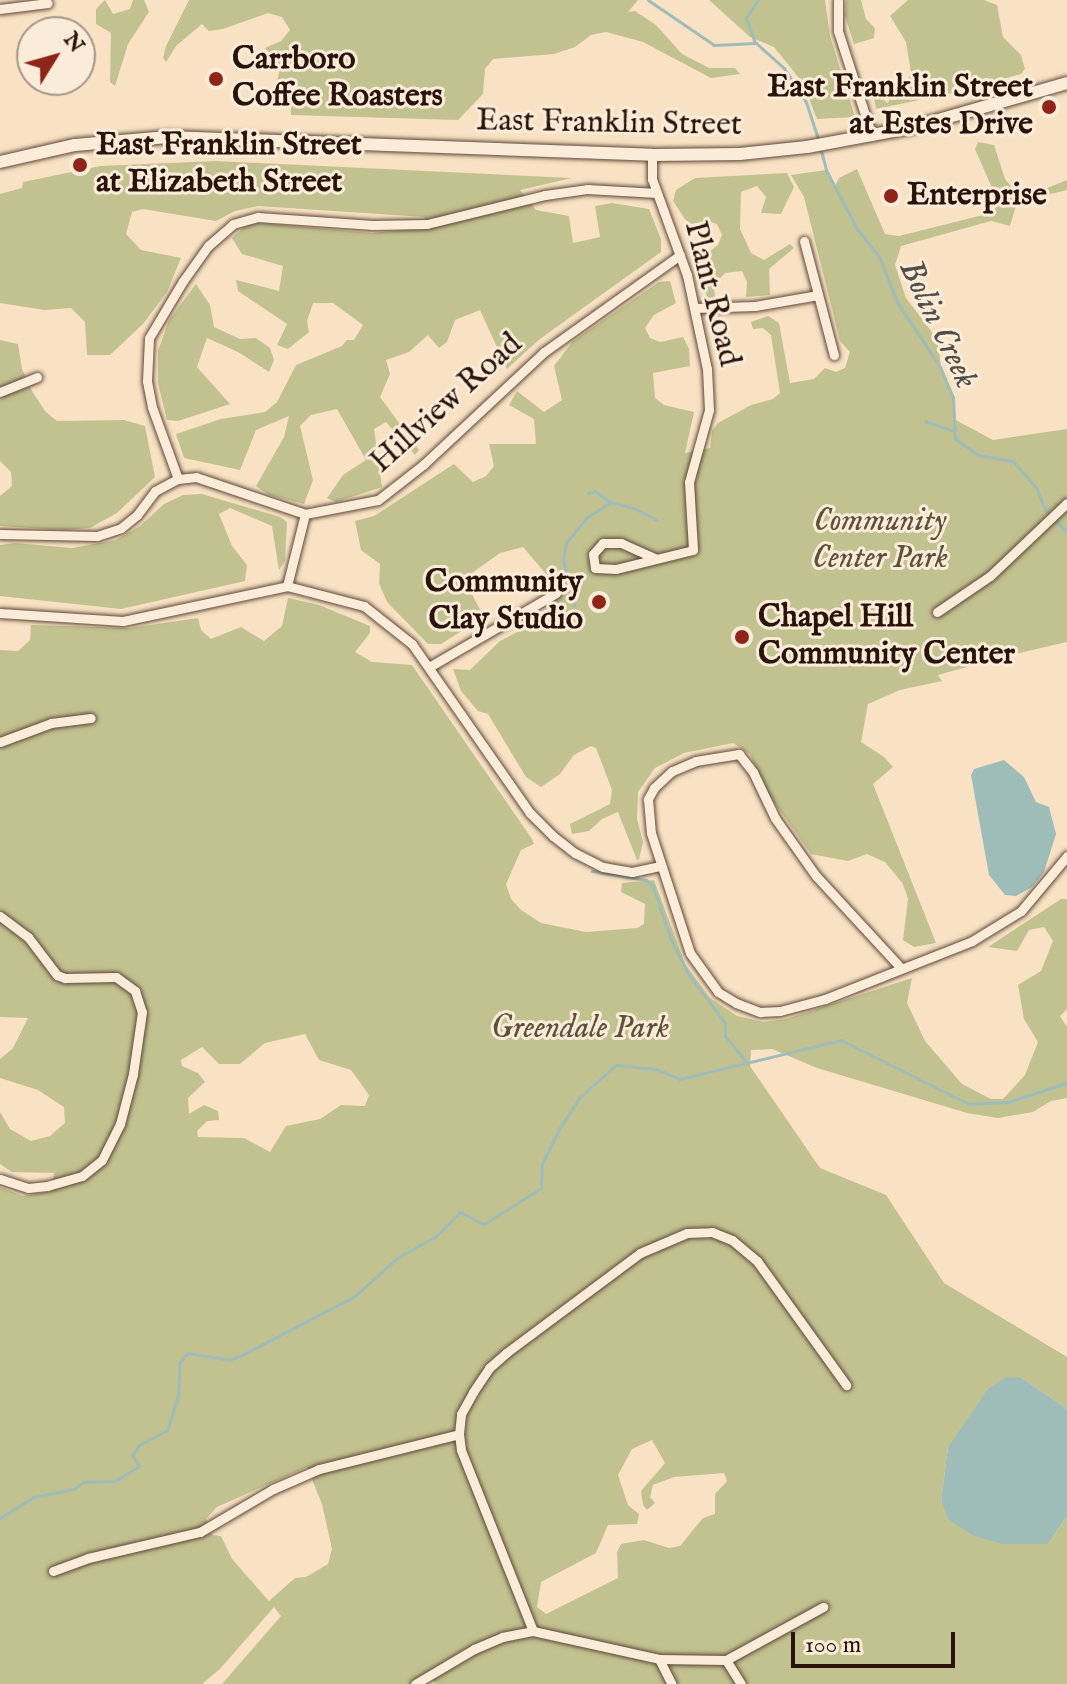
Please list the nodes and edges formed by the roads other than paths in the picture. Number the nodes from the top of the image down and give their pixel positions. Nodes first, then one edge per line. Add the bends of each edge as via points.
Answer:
1 (838, 0) edge
2 (48, 3) dead end
3 (0, 9) edge
4 (1067, 83) edge
5 (865, 137) junction
6 (652, 155) junction
7 (0, 162) edge
8 (657, 193) junction
9 (804, 241) dead end
10 (680, 255) junction
11 (818, 295) junction
12 (695, 308) junction
13 (834, 355) dead end
14 (37, 377) dead end
15 (0, 392) edge
16 (178, 479) junction
17 (1064, 506) edge
18 (305, 514) junction
19 (0, 534) edge
20 (655, 558) junction
21 (287, 586) junction
22 (556, 593) dead end
23 (937, 612) dead end
24 (0, 613) edge
25 (429, 667) junction
26 (91, 718) dead end
27 (0, 742) edge
28 (1067, 856) edge
29 (660, 866) junction
30 (0, 916) edge
31 (901, 968) junction
32 (0, 1179) edge
33 (846, 1385) dead end
34 (459, 1434) junction
35 (53, 1571) dead end
36 (823, 1607) dead end
37 (533, 1631) junction
38 (659, 1659) junction
39 (726, 1660) junction
40 (415, 1684) edge
41 (672, 1684) edge
42 (741, 1684) edge

1 - 5 street via 838,31
2 - 3 street
4 - 5 main road, East Franklin Street
5 - 6 main road, East Franklin Street via 715,155
6 - 7 main road, East Franklin Street via 168,137 75,145
6 - 8 street, Plant Road
8 - 10 street, Plant Road
8 - 16 street via 587,189 427,224 258,217 233,224 208,246 149,338 152,407
9 - 11 street
10 - 12 street, Plant Road
10 - 18 street, Hillview Road via 544,352 392,491 364,505
11 - 12 street via 755,306
11 - 13 street
12 - 20 street, Plant Road via 709,393 689,482 693,550
14 - 15 street
16 - 18 street, Hillview Road via 196,477
16 - 19 street via 155,491 121,528 97,536
17 - 23 street via 990,576
18 - 21 street
20 - 20 street, Plant Road via 621,543 603,543 593,554 595,568 616,569
21 - 24 street via 123,621
21 - 25 street via 364,606 412,644
22 - 25 street
25 - 29 street via 530,813 553,836 603,867 632,872
26 - 27 street via 51,723
28 - 31 street via 1021,911 972,941
29 - 31 street via 696,965 718,992 736,1003 760,1012 780,1011
29 - 31 street via 648,816 654,788 682,766 739,754 816,876
30 - 32 street via 28,937 57,975 116,977 135,991 142,1012 130,1087 115,1139 102,1160 82,1176 47,1186 10,1185
33 - 34 street via 757,1261 732,1240 712,1232 687,1233 640,1253 506,1353 473,1392 461,1414
34 - 35 street via 319,1469 200,1532
34 - 37 street
36 - 39 street
37 - 38 street
37 - 40 street via 474,1649
38 - 39 street
38 - 41 street
39 - 42 street

